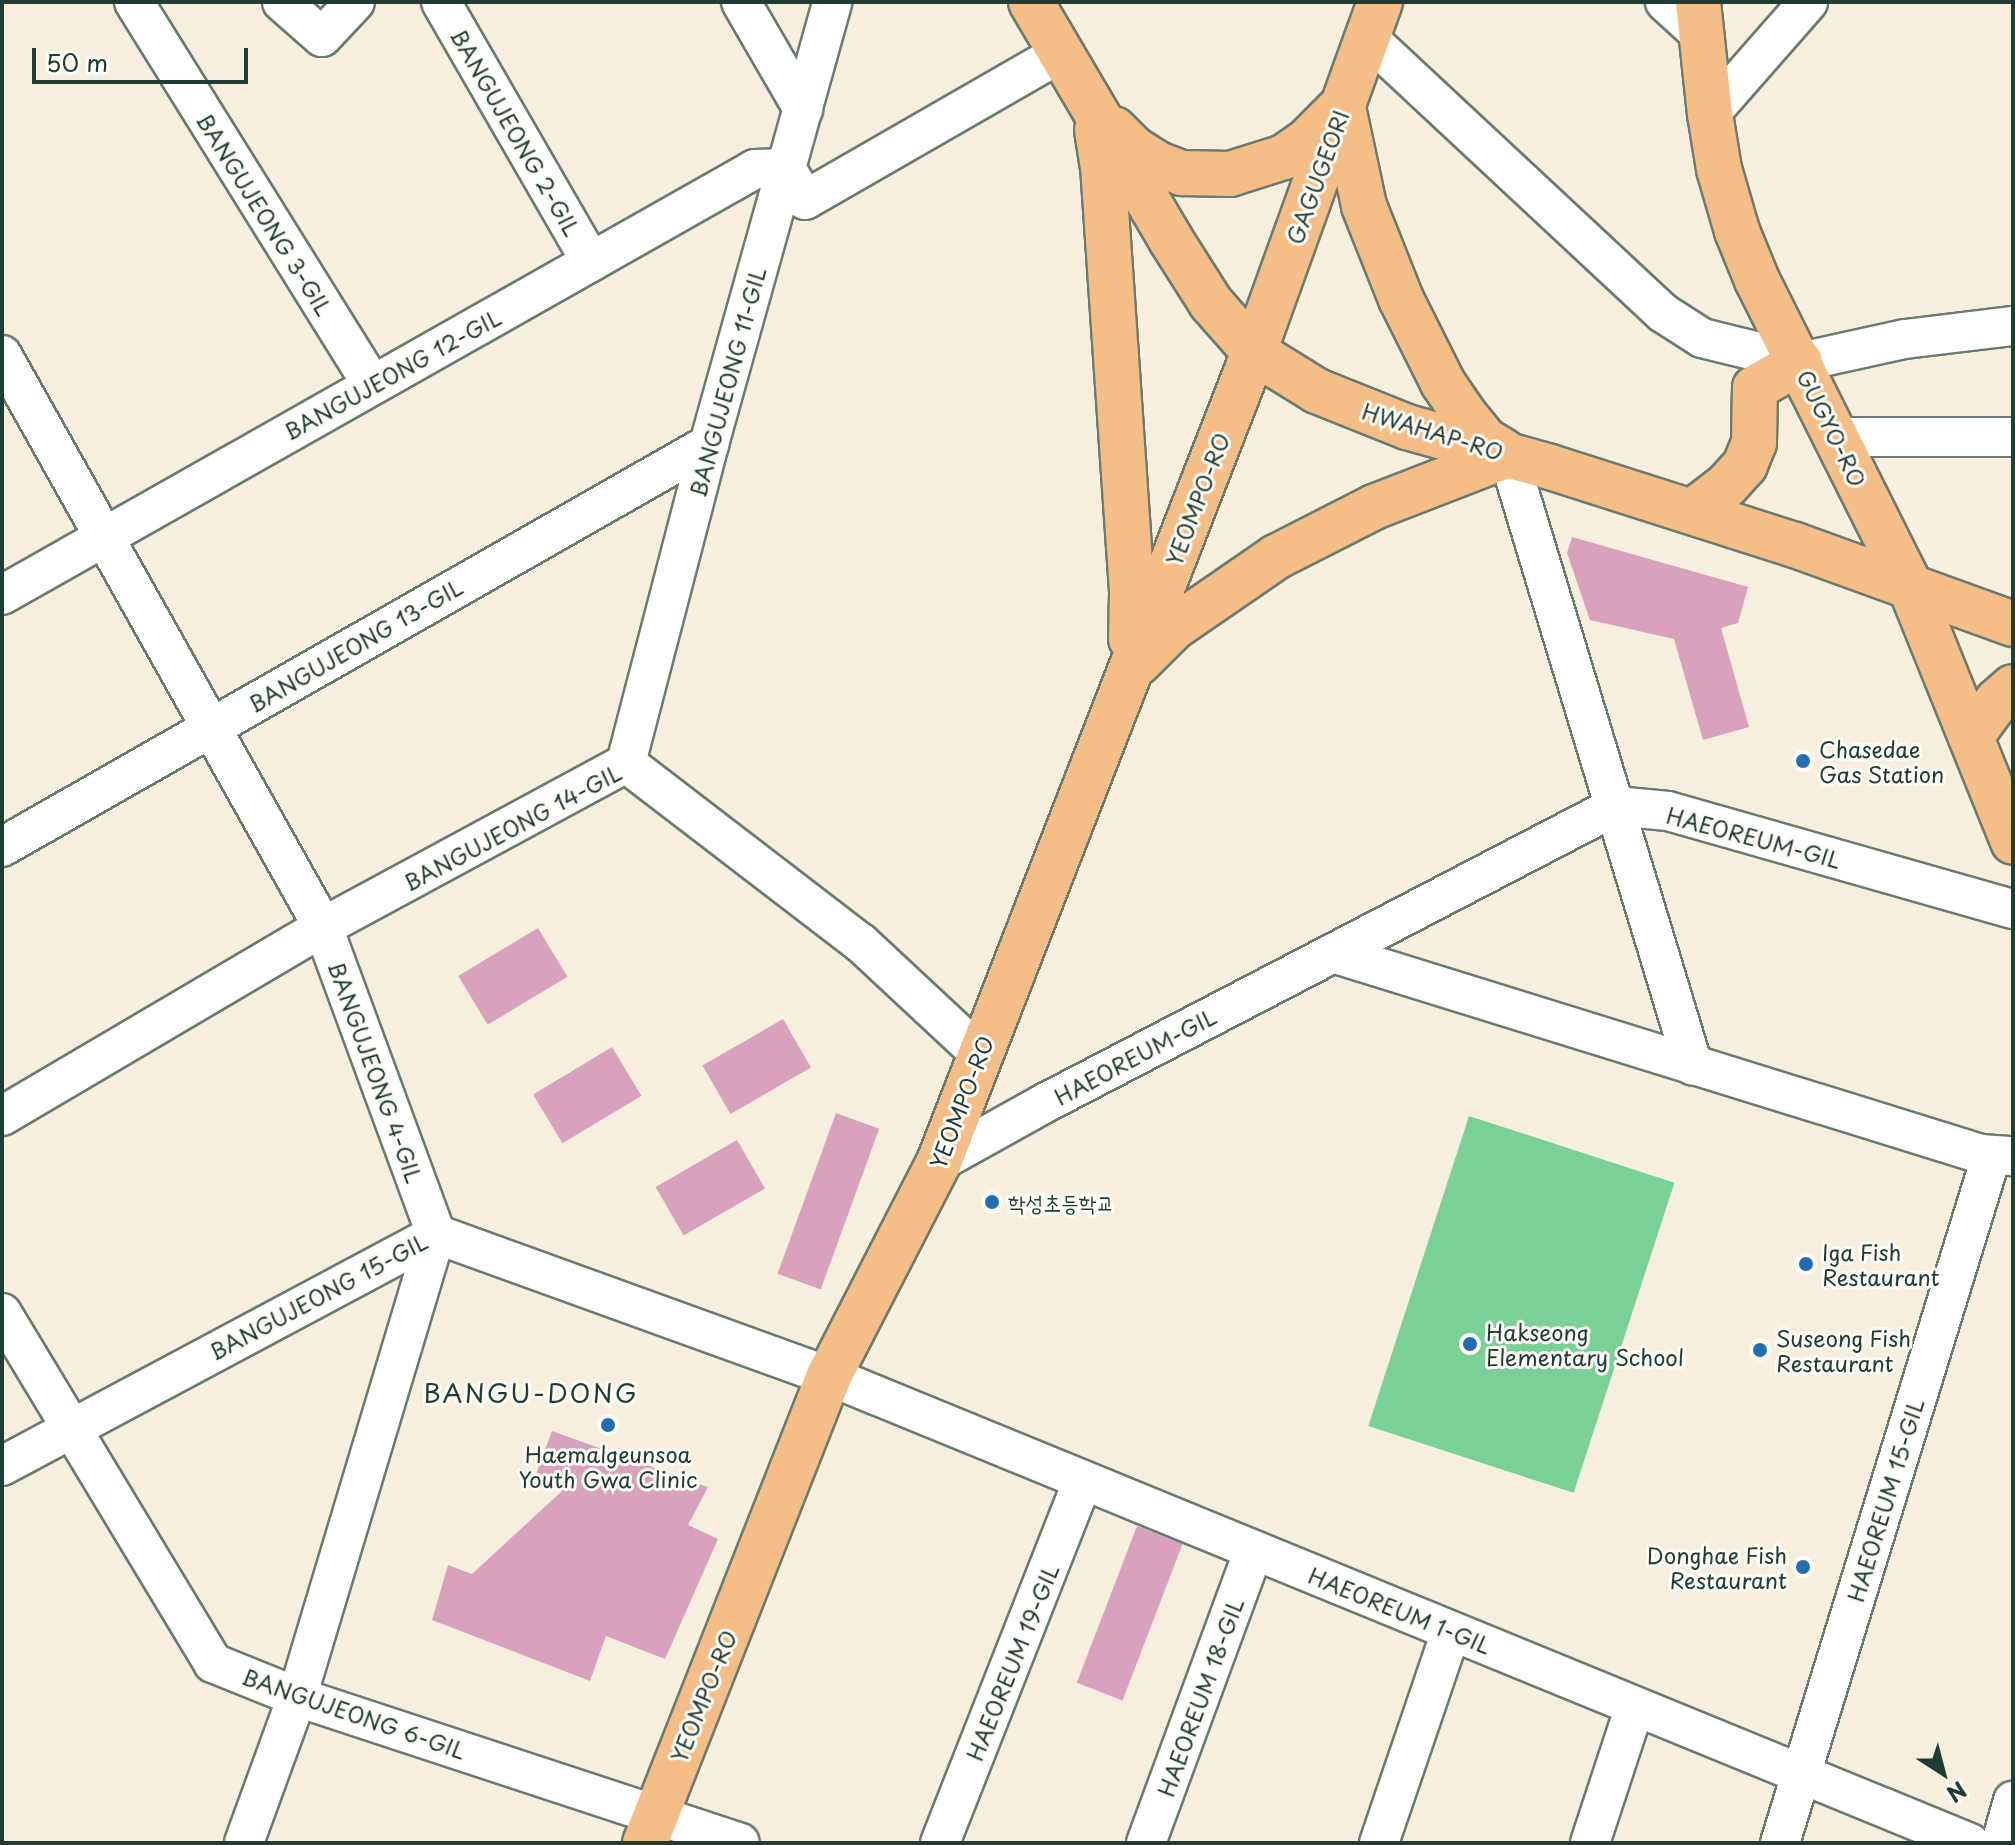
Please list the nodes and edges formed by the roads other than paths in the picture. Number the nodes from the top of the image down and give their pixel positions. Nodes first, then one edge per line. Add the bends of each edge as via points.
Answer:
1 (134, 2) edge
2 (282, 2) edge
3 (355, 2) edge
4 (441, 2) edge
5 (741, 2) edge
6 (832, 2) edge
7 (1031, 2) edge
8 (1665, 2) edge
9 (1808, 2) edge
10 (1699, 18) edge
11 (1373, 19) edge
12 (1061, 53) junction
13 (1343, 106) junction
14 (1092, 107) junction
15 (803, 109) junction
16 (1710, 114) junction
17 (786, 168) junction
18 (591, 262) junction
19 (2013, 326) edge
20 (1254, 352) junction
21 (2, 355) edge
22 (1800, 362) junction
23 (372, 385) junction
24 (1837, 437) junction
25 (2013, 437) edge
26 (709, 444) junction
27 (1508, 455) junction
28 (1692, 512) junction
29 (102, 536) junction
30 (1909, 584) junction
31 (2, 595) edge
32 (2013, 624) edge
33 (1130, 670) junction
34 (2013, 687) edge
35 (213, 726) junction
36 (1971, 737) junction
37 (626, 763) junction
38 (1616, 806) junction
39 (2013, 842) edge
40 (2, 847) edge
41 (2013, 909) edge
42 (323, 927) junction
43 (1333, 953) junction
44 (980, 1054) junction
45 (1693, 1066) junction
46 (2, 1116) edge
47 (2002, 1156) edge
48 (939, 1162) junction
49 (436, 1234) junction
50 (2, 1313) edge
51 (829, 1376) junction
52 (70, 1427) junction
53 (2, 1466) edge
54 (1083, 1480) junction
55 (1254, 1550) junction
56 (1451, 1631) junction
57 (297, 1697) junction
58 (1635, 1706) junction
59 (1800, 1774) junction
60 (2013, 1801) edge
61 (651, 1828) edge
62 (244, 1843) edge
63 (740, 1843) edge
64 (940, 1843) edge
65 (1146, 1843) edge
66 (1379, 1843) edge
67 (1590, 1843) edge
68 (1780, 1843) edge
69 (1970, 1843) edge
70 (2001, 1843) edge

1 - 23 street, BANGUJEONG 3-GIL
2 - 3 street via 322,37
4 - 18 street, BANGUJEONG 2-GIL
5 - 15 street
6 - 15 street, BANGUJEONG 11-GIL
7 - 12 main road, HWAHAP-RO
8 - 10 street
9 - 16 street
10 - 16 main road, GUGYO-RO
11 - 13 main road, GAGUGEORI
11 - 22 street via 1663,313 1702,338
12 - 14 main road, HWAHAP-RO
12 - 17 street via 805,200
13 - 14 main road via 1284,157 1258,168 1205,176 1182,173 1146,156
13 - 20 main road, GAGUGEORI
13 - 27 main road via 1364,206 1415,327 1464,414 1485,440
14 - 20 main road, HWAHAP-RO via 1211,303
14 - 33 main road via 1103,166 1132,593
15 - 17 street, BANGUJEONG 11-GIL
16 - 22 main road, GUGYO-RO via 1737,231
17 - 18 street, BANGUJEONG 12-GIL via 755,169
17 - 26 street, BANGUJEONG 11-GIL
18 - 23 street, BANGUJEONG 12-GIL
19 - 22 street via 1905,339
20 - 27 main road, HWAHAP-RO via 1317,391 1407,427
20 - 33 main road, YEOMPO-RO
21 - 29 street, BANGUJEONG 4-GIL
22 - 24 main road, GUGYO-RO
22 - 28 main road via 1755,388 1754,443 1745,465
23 - 29 street, BANGUJEONG 12-GIL
24 - 25 street
24 - 30 main road, GUGYO-RO
26 - 35 street, BANGUJEONG 13-GIL
26 - 37 street, BANGUJEONG 11-GIL
27 - 28 main road, HWAHAP-RO
27 - 33 main road via 1374,507 1276,557 1173,628
27 - 38 street
28 - 30 main road, HWAHAP-RO
29 - 31 street, BANGUJEONG 12-GIL
29 - 35 street, BANGUJEONG 4-GIL
30 - 32 main road, HWAHAP-RO
30 - 36 main road, GUGYO-RO
33 - 44 main road, YEOMPO-RO
34 - 36 main road
35 - 40 street, BANGUJEONG 13-GIL
35 - 42 street, BANGUJEONG 4-GIL
36 - 39 main road, GUGYO-RO
37 - 42 street, BANGUJEONG 14-GIL
37 - 44 street, BANGUJEONG 14-GIL via 861,943
38 - 41 street, HAEOREUM-GIL via 1668,811
38 - 43 street, HAEOREUM-GIL
38 - 45 street
42 - 46 street, BANGUJEONG 14-GIL
42 - 49 street, BANGUJEONG 4-GIL
43 - 45 street
43 - 48 street, HAEOREUM-GIL
44 - 48 main road, YEOMPO-RO
45 - 47 street
47 - 59 street, HAEOREUM 15-GIL
48 - 51 main road, YEOMPO-RO
49 - 51 street, BANGUJEONG 15-GIL
49 - 52 street, BANGUJEONG 15-GIL
49 - 57 street
50 - 52 street, BANGUJEONG 6-GIL
51 - 54 street, HAEOREUM 1-GIL
51 - 61 main road, YEOMPO-RO
52 - 53 street, BANGUJEONG 15-GIL
52 - 57 street, BANGUJEONG 6-GIL via 213,1663
54 - 55 street, HAEOREUM 1-GIL
54 - 64 street, HAEOREUM 19-GIL
55 - 56 street, HAEOREUM 1-GIL
55 - 65 street, HAEOREUM 18-GIL
56 - 58 street, HAEOREUM 1-GIL
56 - 66 street
57 - 61 street, BANGUJEONG 6-GIL
57 - 62 street
58 - 59 street, HAEOREUM 1-GIL
58 - 67 street
59 - 68 street, HAEOREUM 15-GIL
59 - 69 street, HAEOREUM 1-GIL
60 - 70 street
61 - 63 street, BANGUJEONG 6-GIL

